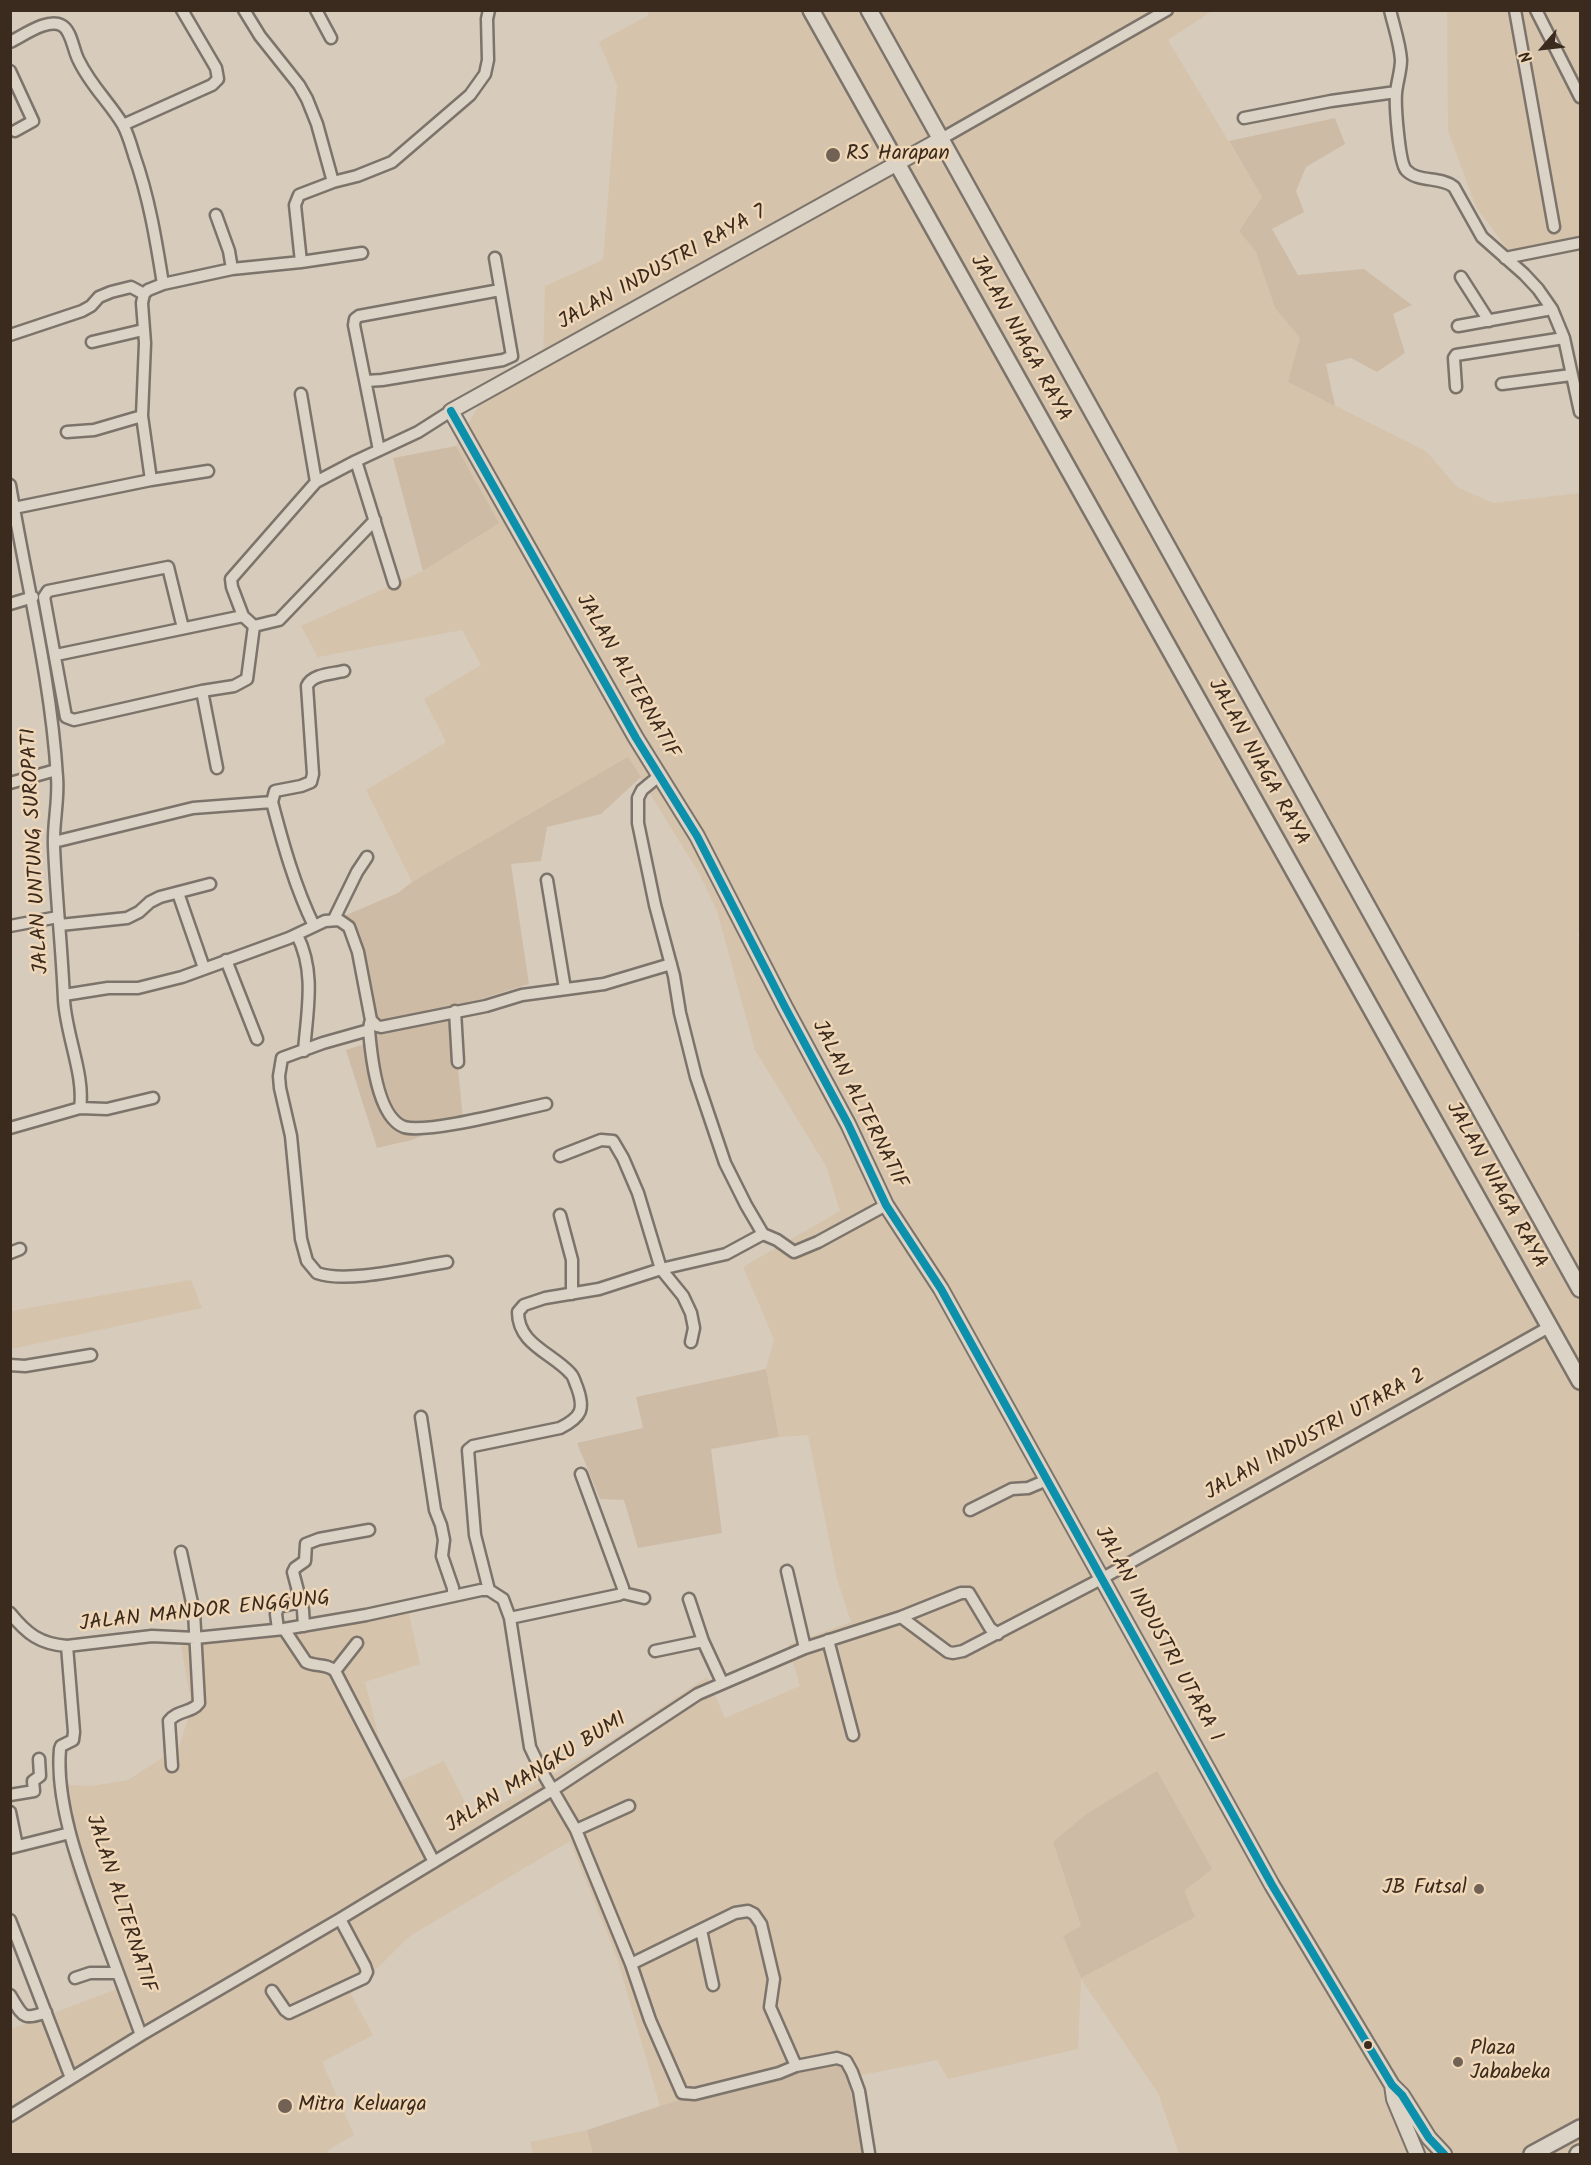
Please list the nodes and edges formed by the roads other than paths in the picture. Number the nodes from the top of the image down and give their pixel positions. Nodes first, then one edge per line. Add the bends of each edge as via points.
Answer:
1 (182, 10) edge
2 (244, 10) edge
3 (316, 10) edge
4 (489, 10) edge
5 (811, 10) edge
6 (869, 10) edge
7 (1167, 10) edge
8 (1390, 10) edge
9 (1515, 10) edge
10 (1536, 10) edge
11 (331, 38) dead end
12 (10, 42) edge
13 (10, 71) edge
14 (1396, 92) junction
15 (1581, 97) edge
16 (1244, 118) dead end
17 (123, 125) junction
18 (15, 131) dead end
19 (941, 139) junction
20 (896, 164) junction
21 (333, 182) junction
22 (216, 215) dead end
23 (1554, 227) dead end
24 (1581, 243) edge
25 (362, 253) dead end
26 (495, 258) dead end
27 (1505, 258) junction
28 (301, 262) junction
29 (232, 269) junction
30 (1461, 277) dead end
31 (163, 284) junction
32 (500, 290) junction
33 (144, 294) junction
34 (1552, 309) junction
35 (1489, 321) junction
36 (1458, 326) dead end
37 (143, 330) junction
38 (10, 335) edge
39 (1563, 338) junction
40 (92, 342) dead end
41 (1571, 375) junction
42 (366, 381) junction
43 (1502, 384) dead end
44 (1456, 387) dead end
45 (301, 394) dead end
46 (452, 411) junction
47 (1581, 412) edge
48 (142, 416) junction
49 (67, 432) dead end
50 (379, 450) junction
51 (356, 461) junction
52 (208, 471) dead end
53 (151, 480) junction
54 (316, 482) junction
55 (10, 485) edge
56 (14, 508) junction
57 (375, 520) junction
58 (394, 583) dead end
59 (33, 597) junction
60 (10, 604) edge
61 (243, 616) junction
62 (254, 626) junction
63 (183, 628) junction
64 (56, 655) junction
65 (344, 671) dead end
66 (202, 691) junction
67 (217, 768) dead end
68 (56, 770) junction
69 (659, 776) junction
70 (10, 783) edge
71 (272, 802) junction
72 (54, 842) junction
73 (367, 857) dead end
74 (548, 880) dead end
75 (210, 884) dead end
76 (178, 893) junction
77 (334, 919) junction
78 (59, 921) junction
79 (10, 926) edge
80 (314, 926) junction
81 (297, 935) junction
82 (226, 960) junction
83 (671, 964) junction
84 (204, 968) junction
85 (565, 988) junction
86 (64, 995) junction
87 (455, 1011) junction
88 (370, 1025) junction
89 (257, 1039) dead end
90 (304, 1051) junction
91 (458, 1062) dead end
92 (153, 1098) dead end
93 (546, 1104) dead end
94 (80, 1108) junction
95 (10, 1128) edge
96 (560, 1156) dead end
97 (886, 1205) junction
98 (560, 1215) dead end
99 (763, 1234) junction
100 (447, 1262) dead end
101 (661, 1269) junction
102 (1581, 1289) edge
103 (572, 1294) junction
104 (1550, 1327) junction
105 (691, 1342) dead end
106 (91, 1355) dead end
107 (10, 1365) edge
108 (1581, 1381) edge
109 (421, 1417) dead end
110 (581, 1474) dead end
111 (1047, 1480) junction
112 (970, 1510) dead end
113 (369, 1530) dead end
114 (181, 1552) dead end
115 (787, 1571) dead end
116 (1101, 1579) junction
117 (489, 1590) junction
118 (622, 1593) junction
119 (453, 1595) junction
120 (644, 1598) dead end
121 (689, 1599) dead end
122 (301, 1602) junction
123 (901, 1617) junction
124 (11, 1618) edge
125 (510, 1618) junction
126 (304, 1626) junction
127 (281, 1629) junction
128 (998, 1635) junction
129 (195, 1638) junction
130 (828, 1640) junction
131 (703, 1641) junction
132 (357, 1643) dead end
133 (67, 1646) junction
134 (805, 1648) junction
135 (655, 1651) dead end
136 (335, 1671) junction
137 (722, 1682) junction
138 (853, 1735) dead end
139 (39, 1759) dead end
140 (172, 1766) dead end
141 (554, 1789) junction
142 (10, 1795) edge
143 (628, 1806) dead end
144 (10, 1812) edge
145 (576, 1830) junction
146 (70, 1833) junction
147 (14, 1847) edge
148 (434, 1862) junction
149 (340, 1919) junction
150 (10, 1920) edge
151 (701, 1930) junction
152 (631, 1964) junction
153 (118, 1973) junction
154 (75, 1978) dead end
155 (713, 1985) dead end
156 (272, 1991) dead end
157 (10, 1995) edge
158 (46, 2012) junction
159 (141, 2035) junction
160 (796, 2066) junction
161 (71, 2078) junction
162 (1392, 2085) junction
163 (10, 2115) edge
164 (1581, 2128) edge
165 (869, 2153) edge
166 (1417, 2154) edge
167 (1444, 2154) edge
168 (1532, 2154) edge

1 - 17 street via 216,68 218,79
2 - 21 street via 307,99
3 - 11 street
4 - 21 street via 485,74 470,94 392,162
5 - 20 main road, JALAN NIAGA RAYA
6 - 19 main road, JALAN NIAGA RAYA
7 - 19 street
8 - 14 street via 1401,57
9 - 23 street
10 - 15 street
12 - 17 street via 47,24 66,28 94,89
13 - 18 street via 33,121
14 - 16 street
14 - 27 street via 1405,169 1454,187 1482,237
17 - 31 street via 143,179
19 - 20 street, JALAN INDUSTRI RAYA 7
19 - 102 main road, JALAN NIAGA RAYA
20 - 46 street, JALAN INDUSTRI RAYA 7
20 - 104 main road, JALAN NIAGA RAYA
21 - 28 street via 303,192 295,200
22 - 29 street
24 - 27 street
25 - 28 street
26 - 32 street
27 - 34 street via 1538,289
28 - 29 street
29 - 31 street
30 - 35 street
31 - 33 street
32 - 42 street via 359,315 354,325
32 - 42 street via 512,356
33 - 37 street
33 - 38 street via 131,288 111,292 82,311
34 - 35 street
34 - 39 street
35 - 36 street
37 - 40 street
37 - 48 street
39 - 41 street
39 - 44 street via 1456,355
41 - 43 street
41 - 47 street
42 - 50 street
45 - 54 street
46 - 50 street
46 - 69 street, JALAN ALTERNATIF
48 - 49 street via 94,430
48 - 53 street
50 - 51 street
51 - 54 street
51 - 57 street
52 - 53 street
53 - 56 street
54 - 61 street via 232,577
55 - 56 street, JALAN UNTUNG SUROPATI
56 - 59 street, JALAN UNTUNG SUROPATI
57 - 58 street
57 - 62 street via 279,620
59 - 60 street
59 - 68 street, JALAN UNTUNG SUROPATI
61 - 62 street
61 - 63 street
62 - 66 street via 247,679 234,686
63 - 64 street
63 - 64 street via 168,567 50,590 44,597
64 - 66 street via 65,715 70,720
65 - 71 street via 308,682 313,778 301,786 275,791
66 - 67 street
68 - 70 street
68 - 72 street, JALAN UNTUNG SUROPATI
69 - 83 street via 642,790 637,807
69 - 97 street, JALAN ALTERNATIF via 697,836 848,1124
71 - 72 street via 193,808
71 - 80 street via 284,850
72 - 78 street, JALAN UNTUNG SUROPATI
73 - 77 street
74 - 85 street
75 - 76 street
76 - 78 street via 150,902 127,918
76 - 84 street
77 - 80 street
77 - 88 street via 352,932
78 - 79 street
78 - 86 street, JALAN UNTUNG SUROPATI
80 - 81 street
81 - 82 street
81 - 90 street via 305,950 310,982
82 - 84 street
82 - 89 street
83 - 85 street via 604,984
83 - 99 street via 686,1040 725,1163
84 - 86 street via 138,988
85 - 87 street
86 - 94 street, JALAN UNTUNG SUROPATI via 80,1082
87 - 88 street via 381,1027
87 - 91 street
88 - 90 street
88 - 93 street via 373,1071 389,1113 403,1126 427,1129
90 - 100 street via 282,1058 279,1076 291,1136 301,1239 311,1268 324,1275 342,1276
92 - 94 street via 106,1109
94 - 95 street
96 - 101 street via 601,1140 613,1141 638,1192
97 - 99 street, JALAN ALTERNATIF via 797,1252
97 - 111 street, JALAN INDUSTRI UTARA 1 via 941,1289
98 - 103 street via 572,1260
99 - 101 street via 726,1254
101 - 103 street
101 - 105 street via 691,1313
103 - 117 street via 524,1305 518,1319 531,1342 573,1374 582,1406 578,1415 560,1428 468,1450 475,1535
104 - 108 main road, JALAN NIAGA RAYA
104 - 116 street, JALAN INDUSTRI UTARA 2
106 - 107 street
109 - 119 street via 435,1510 444,1540 442,1556
110 - 118 street
111 - 112 street via 1028,1488 1012,1489
111 - 116 street, JALAN INDUSTRI UTARA 1
113 - 122 street via 306,1544 304,1561 293,1572
114 - 129 street via 194,1612
115 - 134 street
116 - 128 street
116 - 162 street, JALAN INDUSTRI UTARA 1 via 1278,1896
117 - 119 street, JALAN MANDOR ENGGUNG
117 - 125 street via 503,1599
118 - 120 street
118 - 125 street
119 - 126 street, JALAN MANDOR ENGGUNG
121 - 131 street
122 - 126 street
122 - 127 street via 278,1607
123 - 128 street via 953,1653
123 - 128 street, JALAN MANGKU BUMI via 949,1596 969,1593
123 - 130 street, JALAN MANGKU BUMI
124 - 133 street via 42,1642
125 - 141 street via 528,1741
126 - 127 street, JALAN MANDOR ENGGUNG
127 - 129 street, JALAN MANDOR ENGGUNG
127 - 136 street via 306,1662
129 - 133 street, JALAN MANDOR ENGGUNG via 152,1636
129 - 140 street via 200,1703 169,1721
130 - 134 street, JALAN MANGKU BUMI
130 - 138 street
131 - 135 street
131 - 137 street
132 - 136 street
133 - 146 street, JALAN ALTERNATIF via 74,1732 73,1740 60,1749 60,1774
134 - 137 street, JALAN MANGKU BUMI
136 - 148 street
137 - 141 street, JALAN MANGKU BUMI
139 - 142 street via 40,1776 33,1781 34,1791
141 - 145 street
141 - 148 street, JALAN MANGKU BUMI
143 - 145 street
144 - 147 street
145 - 152 street
146 - 147 street
146 - 153 street, JALAN ALTERNATIF
148 - 149 street, JALAN MANGKU BUMI
149 - 156 street via 365,1966 364,1978 289,2013
149 - 159 street, JALAN MANGKU BUMI
150 - 158 street
151 - 152 street
151 - 155 street
151 - 160 street via 747,1911 758,1919 774,1979 770,2007
152 - 160 street via 682,2093 695,2094
153 - 154 street via 90,1973
153 - 159 street, JALAN ALTERNATIF
157 - 158 street via 27,2017
158 - 161 street
159 - 161 street, JALAN MANGKU BUMI
160 - 165 street via 837,2058 846,2061 859,2091
161 - 163 street, JALAN MANGKU BUMI
162 - 166 street, JALAN INDUSTRI UTARA 1
162 - 167 street, JALAN INDUSTRI UTARA 1
164 - 168 main road

